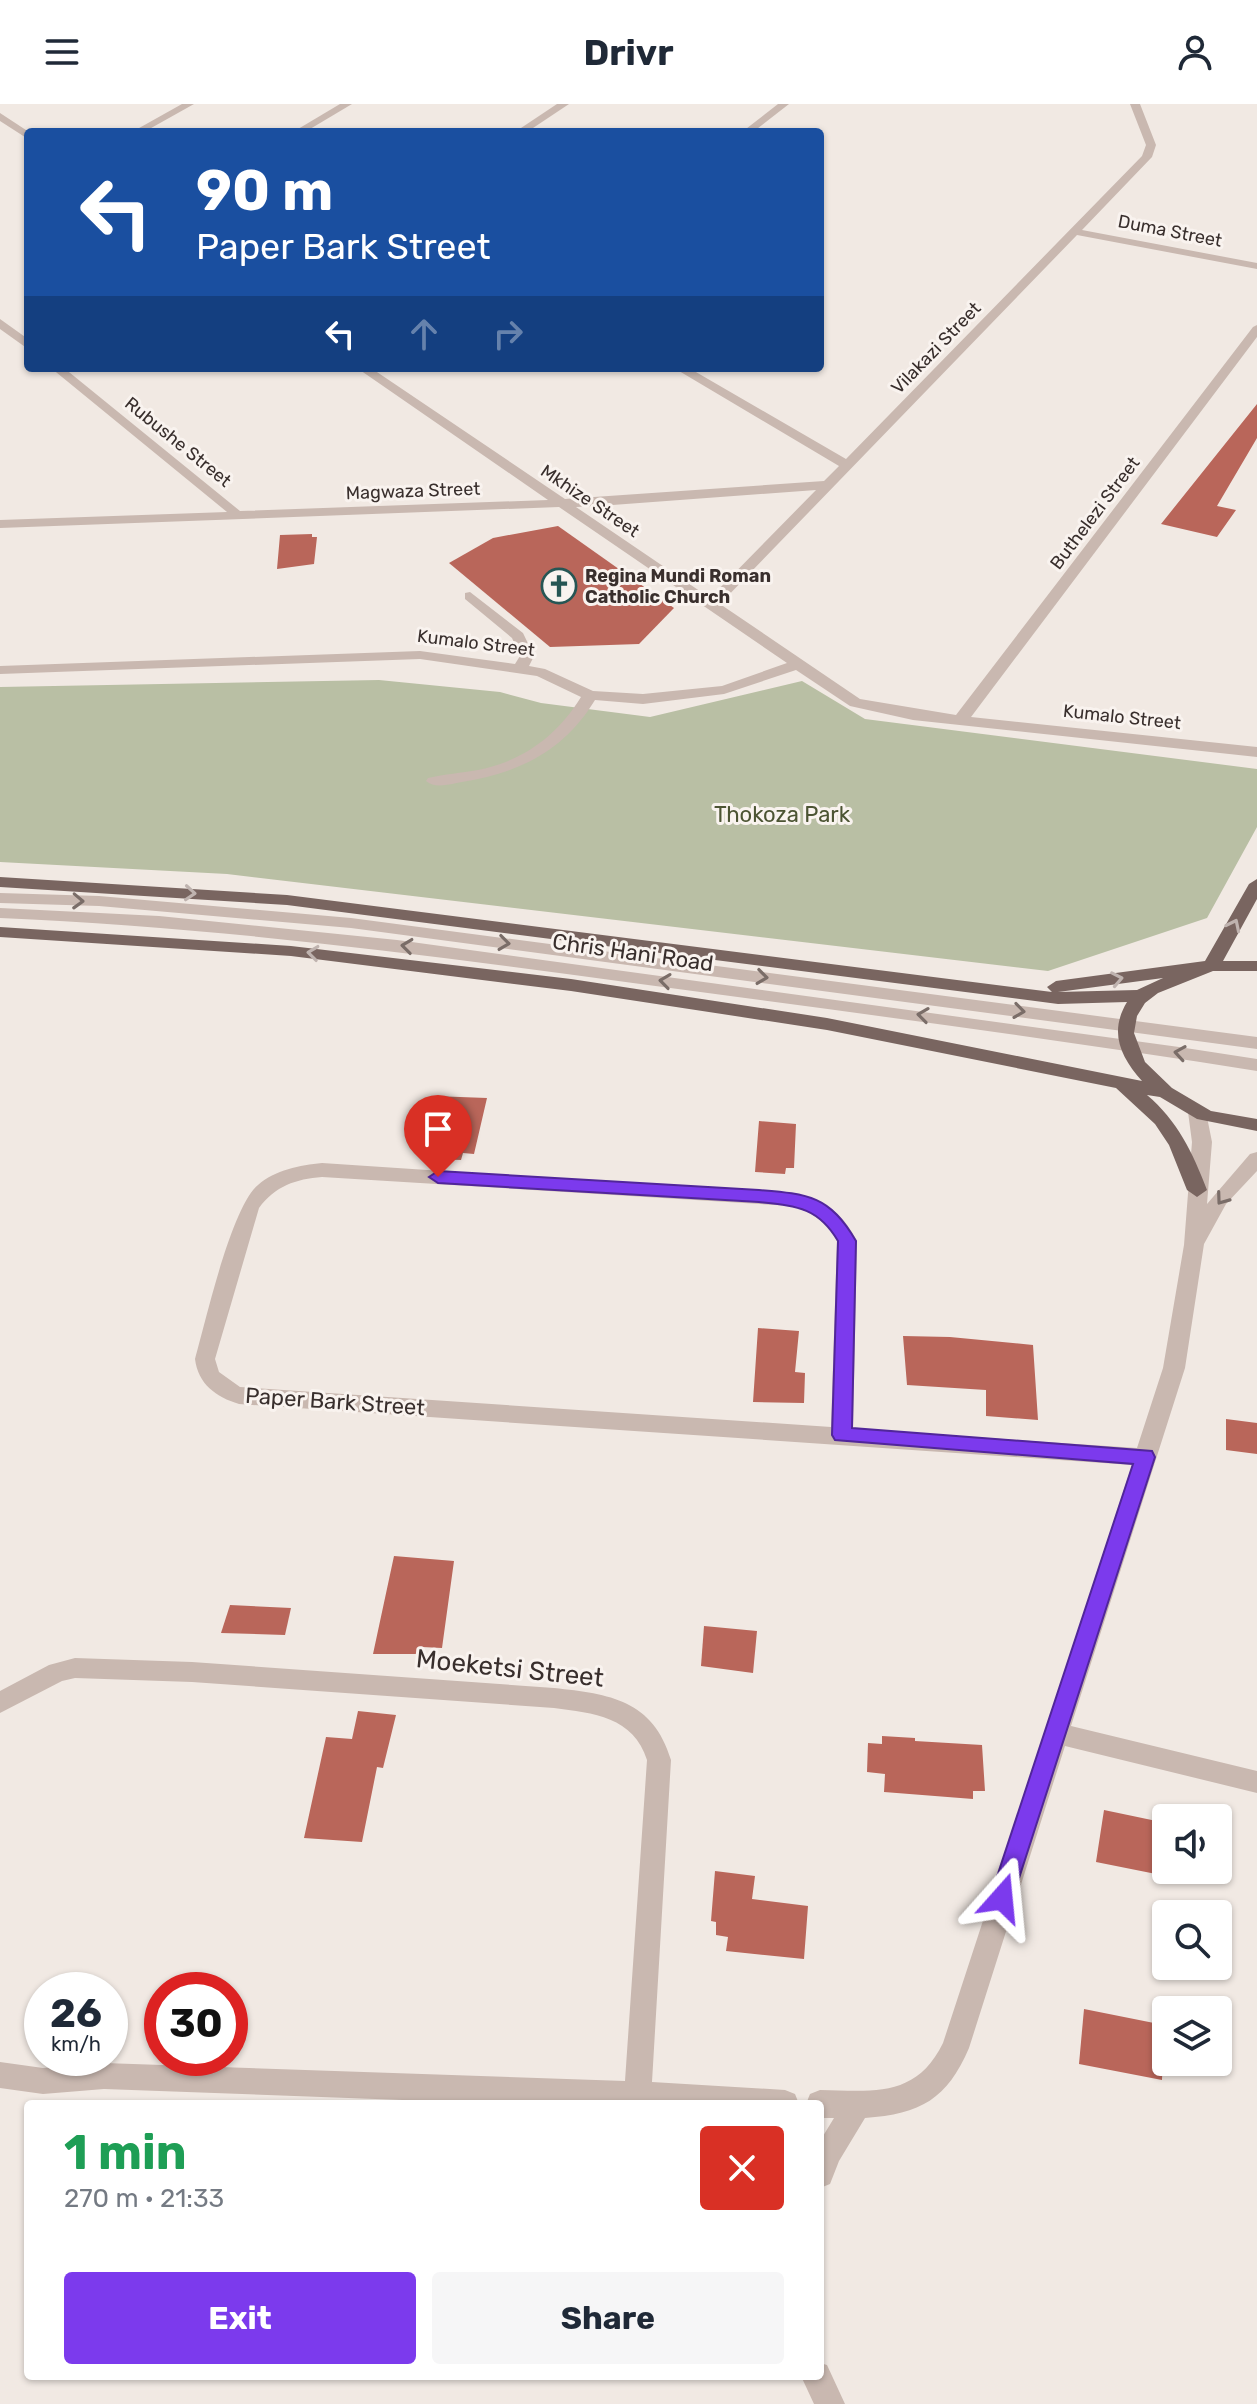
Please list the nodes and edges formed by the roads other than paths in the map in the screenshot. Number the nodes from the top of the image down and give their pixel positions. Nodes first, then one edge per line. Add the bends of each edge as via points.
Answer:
1 (347, 104) edge
2 (564, 104) edge
3 (784, 104) edge
4 (1135, 104) edge
5 (182, 105) edge
6 (0, 116) edge
7 (144, 128) edge
8 (305, 128) edge
9 (526, 128) edge
10 (752, 128) edge
11 (21, 135) edge
12 (1076, 232) junction
13 (1257, 266) edge
14 (0, 323) edge
15 (1257, 329) edge
16 (24, 342) edge
17 (62, 372) edge
18 (369, 372) edge
19 (687, 372) edge
20 (846, 465) junction
21 (827, 485) junction
22 (562, 503) junction
23 (238, 517) junction
24 (0, 524) edge
25 (470, 596) dead end
26 (711, 605) junction
27 (798, 664) junction
28 (520, 668) junction
29 (0, 670) edge
30 (590, 695) junction
31 (961, 719) junction
32 (1257, 752) edge
33 (434, 781) dead end
34 (0, 882) edge
35 (1257, 884) edge
36 (0, 898) edge
37 (0, 913) edge
38 (0, 932) edge
39 (1211, 966) junction
40 (1257, 966) edge
41 (984, 989) junction
42 (1140, 996) junction
43 (1124, 1035) junction
44 (1257, 1043) edge
45 (1257, 1065) edge
46 (1108, 1082) junction
47 (1164, 1092) junction
48 (1197, 1112) junction
49 (1257, 1125) edge
50 (1257, 1159) edge
51 (1197, 1190) junction
52 (1194, 1245) junction
53 (842, 1435) junction
54 (1145, 1457) junction
55 (0, 1703) edge
56 (1056, 1733) junction
57 (1257, 1782) edge
58 (0, 2075) edge
59 (638, 2095) junction
60 (720, 2100) edge
61 (824, 2104) edge
62 (858, 2104) junction
63 (824, 2164) edge
64 (818, 2380) edge
65 (830, 2404) edge

1 - 8 street
2 - 9 street
3 - 10 street
4 - 12 street, Vilakazi Street via 1151,152
5 - 7 street
6 - 11 street
12 - 13 street, Duma Street
12 - 20 street, Vilakazi Street
14 - 16 street
15 - 31 street, Buthelezi Street
17 - 23 street, Rubushe Street
18 - 22 street, Mkhize Street
19 - 20 street
20 - 21 street, Vilakazi Street
21 - 22 street, Magwaza Street
21 - 26 street, Vilakazi Street
22 - 23 street, Magwaza Street
22 - 26 street, Mkhize Street
23 - 24 street, Magwaza Street
25 - 28 street via 518,636 527,656
26 - 27 street, Mkhize Street
27 - 30 street, Kumalo Street via 724,690 688,696
27 - 31 street, Kumalo Street via 855,703
28 - 29 street, Kumalo Street via 395,654
28 - 30 street, Kumalo Street
30 - 33 street via 578,719 541,752 484,773
31 - 32 street, Kumalo Street
34 -> 41 main road, Chris Hani Road via 287,900
39 -> 35 main road
36 -> 43 street, Chris Hani Road via 99,901 351,923
43 -> 37 street, Chris Hani Road via 404,946 177,922
46 -> 38 main road, Chris Hani Road via 827,1024 585,987 291,951
39 - 40 main road
41 -> 39 main road via 1073,986
39 - 42 main road
41 - 42 main road, Chris Hani Road via 1058,998
42 - 43 main road
43 - 44 street, Chris Hani Road
45 -> 43 street, Chris Hani Road
43 - 47 main road via 1134,1059
46 - 47 main road, Chris Hani Road
46 - 51 main road via 1146,1102 1166,1120
47 - 48 main road
48 - 49 main road
48 - 51 street via 1202,1142
50 -> 52 street via 1219,1200
51 - 52 street
52 - 54 street via 1174,1368
53 - 53 street, Paper Bark Street via 239,1396 217,1384 205,1359 250,1207 260,1191 290,1175 322,1170 792,1199 825,1212 847,1241
53 - 54 street, Paper Bark Street
54 - 56 street
55 - 59 street, Moeketsi Street via 75,1668 554,1698 599,1702 631,1715 653,1740 659,1760
56 - 57 street
56 - 62 street via 955,2048 939,2078 918,2094
58 - 59 street via 43,2081 104,2076
59 - 60 street
61 - 62 street
62 - 63 street
64 - 65 street

